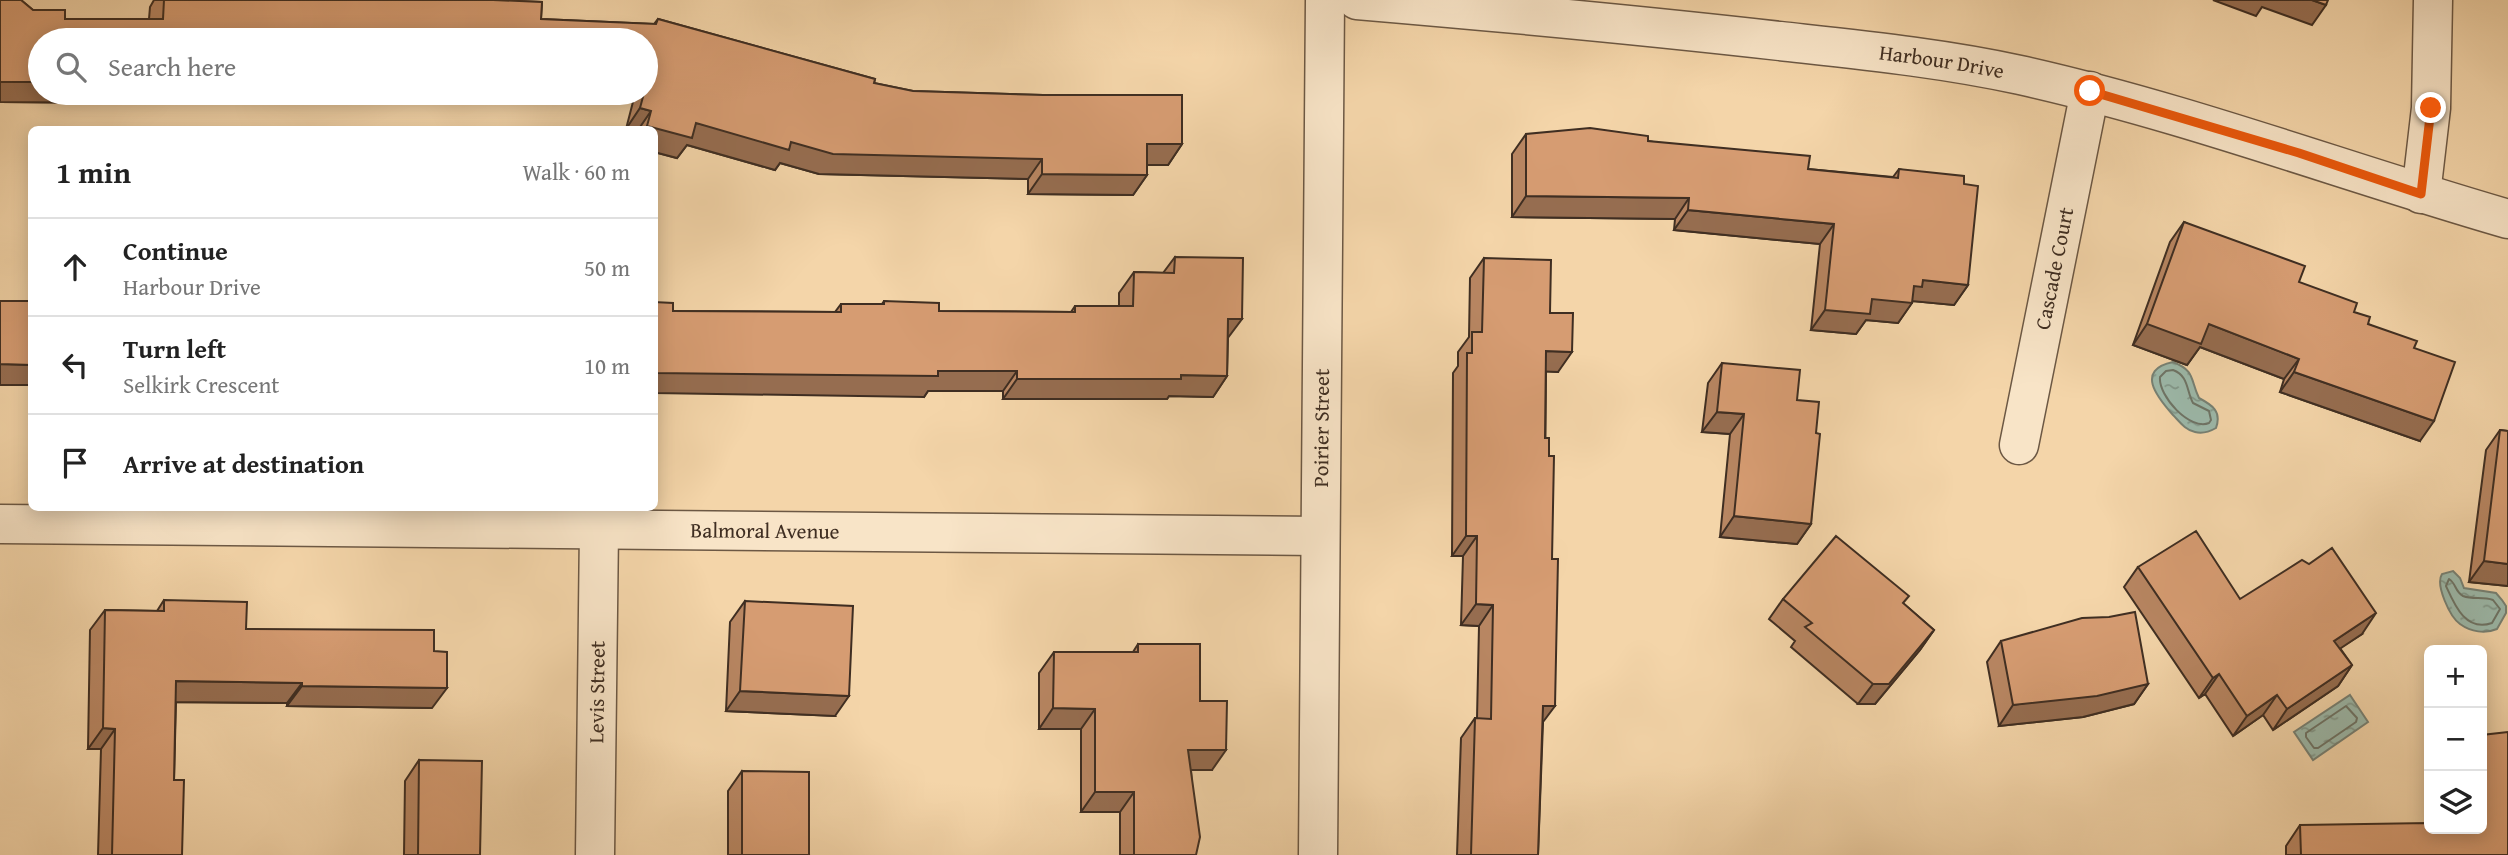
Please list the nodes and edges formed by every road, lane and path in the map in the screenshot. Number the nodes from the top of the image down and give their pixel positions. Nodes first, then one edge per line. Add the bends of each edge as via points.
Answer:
1 (1325, 0) edge
2 (1357, 0) edge
3 (2432, 0) edge
4 (2090, 91) junction
5 (2421, 194) junction
6 (2508, 219) edge
7 (2019, 445) dead end
8 (0, 524) edge
9 (599, 529) junction
10 (1320, 536) junction
11 (595, 855) edge
12 (1318, 855) edge

1 - 10 street, Poirier Street
2 - 4 street, Harbour Drive via 1646,25 1909,56
3 - 5 street via 2431,108
4 - 5 street, Harbour Drive
4 - 7 street, Cascade Court
5 - 6 street, Harbour Drive
8 - 9 street, Balmoral Avenue
9 - 10 street, Balmoral Avenue
9 - 11 street, Levis Street
10 - 12 street, Poirier Street

